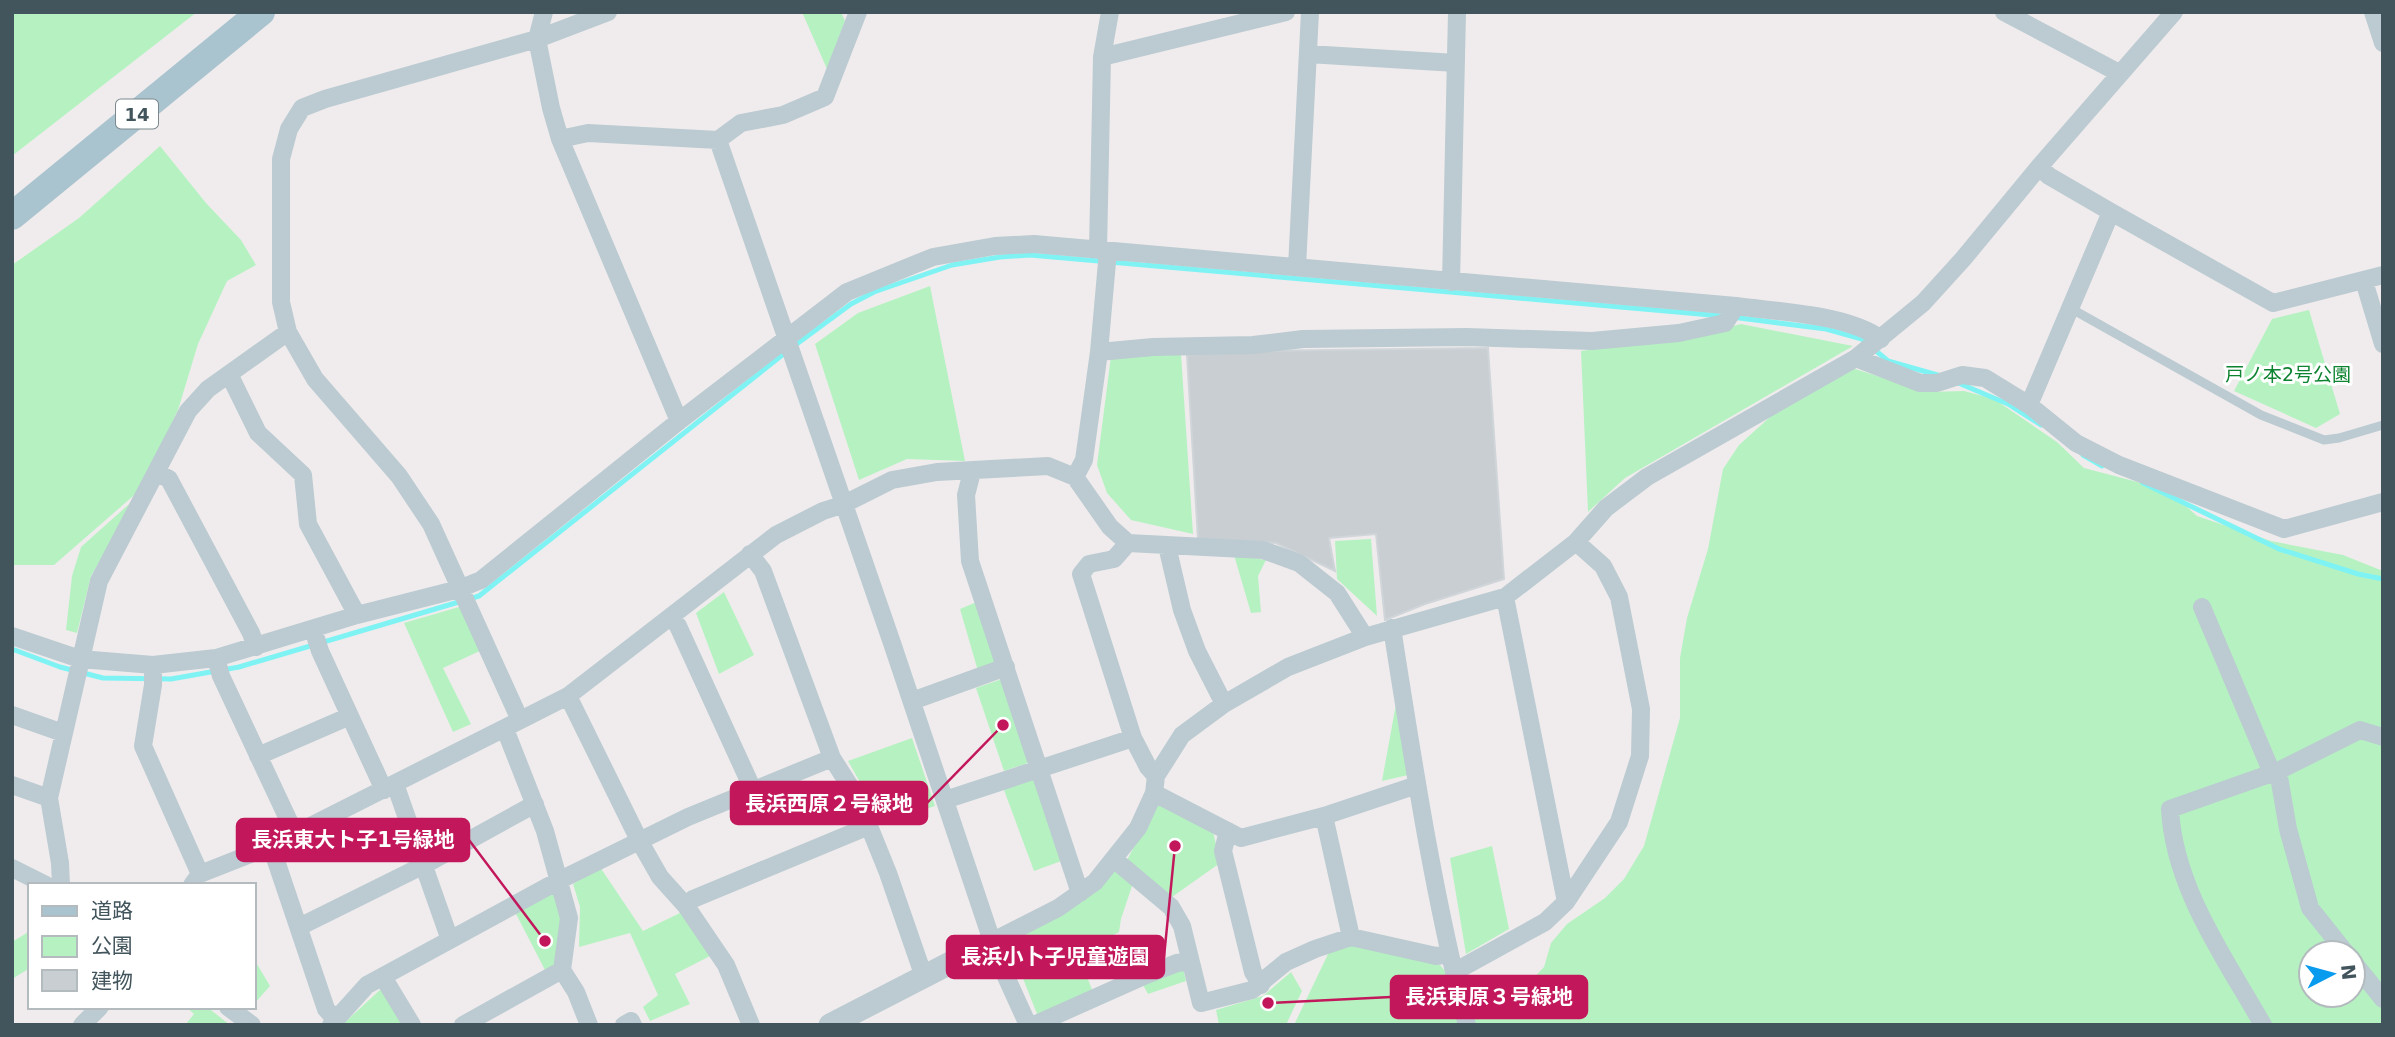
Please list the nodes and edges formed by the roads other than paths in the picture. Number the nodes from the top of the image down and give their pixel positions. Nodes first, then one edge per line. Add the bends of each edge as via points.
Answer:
1 (261, 12) edge
2 (544, 12) edge
3 (608, 12) edge
4 (858, 12) edge
5 (1110, 12) edge
6 (1286, 12) edge
7 (1310, 12) edge
8 (1457, 12) edge
9 (2004, 12) edge
10 (2174, 12) edge
11 (2373, 12) edge
12 (537, 39) junction
13 (2383, 43) edge
14 (1308, 54) junction
15 (1102, 57) junction
16 (1456, 63) junction
17 (2119, 73) junction
18 (561, 139) junction
19 (718, 140) junction
20 (2039, 166) junction
21 (2111, 212) junction
22 (12, 216) edge
23 (1103, 251) junction
24 (1297, 267) junction
25 (2383, 275) edge
26 (2364, 281) junction
27 (1451, 282) junction
28 (1736, 306) junction
29 (2070, 309) junction
30 (288, 332) junction
31 (2383, 344) edge
32 (789, 346) junction
33 (1870, 347) junction
34 (1100, 352) junction
35 (229, 374) junction
36 (2029, 405) junction
37 (679, 421) junction
38 (2383, 425) edge
39 (972, 471) junction
40 (156, 472) junction
41 (1074, 477) junction
42 (2383, 502) edge
43 (842, 505) junction
44 (1576, 541) junction
45 (1128, 543) junction
46 (1167, 546) junction
47 (750, 554) junction
48 (459, 589) junction
49 (1505, 597) junction
50 (2202, 607) dead end
51 (357, 615) junction
52 (671, 616) junction
53 (1392, 628) junction
54 (313, 629) junction
55 (12, 636) edge
56 (1365, 637) junction
57 (256, 647) junction
58 (216, 659) junction
59 (153, 665) junction
60 (78, 667) junction
61 (1006, 667) junction
62 (568, 696) junction
63 (912, 701) junction
64 (1224, 704) junction
65 (12, 715) edge
66 (350, 716) junction
67 (513, 725) junction
68 (63, 733) junction
69 (2383, 737) edge
70 (1133, 738) junction
71 (258, 757) junction
72 (832, 758) junction
73 (1039, 768) junction
74 (2275, 772) junction
75 (12, 785) edge
76 (1155, 785) junction
77 (1417, 785) junction
78 (390, 787) junction
79 (754, 792) junction
80 (48, 798) junction
81 (945, 800) junction
82 (535, 804) junction
83 (1324, 816) junction
84 (869, 826) junction
85 (1228, 831) junction
86 (295, 834) junction
87 (640, 842) junction
88 (271, 846) junction
89 (1115, 860) junction
90 (424, 865) junction
91 (12, 868) edge
92 (196, 880) edge
93 (558, 881) junction
94 (42, 883) edge
95 (61, 883) edge
96 (1080, 893) junction
97 (1566, 902) junction
98 (686, 906) junction
99 (299, 927) junction
100 (1351, 937) junction
101 (2335, 939) edge
102 (450, 940) junction
103 (993, 941) junction
104 (1191, 961) junction
105 (1452, 963) junction
106 (562, 970) junction
107 (383, 976) junction
108 (925, 977) junction
109 (2367, 979) edge
110 (1261, 985) junction
111 (2383, 999) edge
112 (231, 1009) edge
113 (1068, 1019) edge
114 (333, 1022) edge
115 (252, 1025) edge
116 (412, 1025) edge
117 (463, 1025) edge
118 (589, 1025) edge
119 (624, 1025) edge
120 (633, 1025) edge
121 (751, 1025) edge
122 (830, 1025) edge
123 (1028, 1025) edge
124 (1034, 1025) edge
125 (1468, 1025) edge
126 (2263, 1025) edge

1 - 22 main road, 14
2 - 12 street
3 - 12 street
4 - 19 street via 825,97 783,115 741,123
5 - 15 street
6 - 15 street
7 - 14 street
8 - 16 street
9 - 17 street
10 - 17 street
11 - 13 street
12 - 18 street
12 - 30 street via 302,108 289,129 281,159 281,302
14 - 16 street
14 - 24 street
15 - 23 street
16 - 27 street
17 - 20 street
18 - 19 street via 588,133
18 - 37 street
19 - 32 street
20 - 21 street
20 - 33 street via 1923,303
21 - 26 street via 2273,303
21 - 29 street
23 - 24 street
23 - 32 street via 1034,244 933,257 847,292
23 - 34 street
24 - 27 street
25 - 26 street
26 - 31 street
27 - 28 street
28 - 33 street via 1836,320 1869,330
28 - 34 street via 1725,323 1679,333 1592,341 1303,339
29 - 36 street
29 - 38 lane via 2261,415 2324,440
30 - 35 street
30 - 48 street via 315,379 399,476 431,524
32 - 37 street
32 - 43 street
33 - 36 street via 1920,383 1962,375 1985,378
33 - 44 street via 1647,477 1606,508
34 - 41 street via 1084,460
35 - 40 street via 188,411
35 - 51 street via 258,433 303,475 307,524
36 - 42 street via 2076,443 2109,460 2284,529
37 - 48 street via 481,580
39 - 41 street via 1048,466
39 - 43 street via 892,480
39 - 61 street via 966,495 970,561
40 - 57 street via 169,479
40 - 60 street via 99,581
41 - 45 street via 1110,527
43 - 47 street via 823,510
43 - 63 street
44 - 49 street
44 - 97 street via 1603,566 1619,597 1641,721 1640,756 1619,822
45 - 46 street
45 - 70 street via 1114,559 1089,564 1082,574
46 - 56 street via 1263,551 1299,563 1337,593
46 - 64 street via 1197,651
47 - 52 street
47 - 72 street via 763,571
48 - 51 street
48 - 67 street
49 - 53 street
49 - 97 street
50 - 74 street
51 - 54 street
52 - 62 street
52 - 79 street
53 - 56 street
53 - 77 street
54 - 57 street
54 - 66 street
55 - 60 street
56 - 64 street via 1288,667
57 - 58 street
58 - 59 street
58 - 71 street
59 - 60 street
59 - 92 street via 143,747
60 - 68 street
61 - 63 street
61 - 73 street
62 - 67 street
62 - 87 street
63 - 81 street
64 - 76 street via 1182,735
65 - 68 street
66 - 71 street
66 - 78 street
67 - 78 street
67 - 82 street
68 - 80 street
69 - 74 street via 2360,730
70 - 73 street
70 - 76 street
71 - 86 street
72 - 79 street
72 - 84 street via 865,810
73 - 81 street
73 - 96 street
74 - 101 street via 2310,908
74 - 126 street via 2170,809 2171,835 2198,913
75 - 80 street
76 - 85 street
76 - 89 street via 1138,828
77 - 83 street
77 - 105 street
78 - 86 street
78 - 90 street
79 - 87 street via 688,817
80 - 95 street
81 - 103 street
82 - 90 street
82 - 93 street
83 - 85 street via 1241,838
83 - 100 street
84 - 98 street via 693,899
84 - 108 street
85 - 110 street via 1223,851 1253,972
86 - 88 street
87 - 93 street
87 - 98 street via 660,877
88 - 92 street
88 - 99 street
89 - 96 street
89 - 104 street via 1171,907 1182,926
90 - 99 street
90 - 102 street
91 - 94 street
93 - 102 street
93 - 106 street via 569,918
96 - 103 street
97 - 105 street via 1545,922
98 - 121 street via 726,965
99 - 114 street
100 - 105 street
100 - 110 street via 1286,962
102 - 107 street
103 - 108 street
103 - 123 street
104 - 110 street via 1201,1003
104 - 113 street via 1146,975
105 - 125 street
106 - 117 street
106 - 118 street
107 - 114 street via 366,985
107 - 116 street
108 - 122 street
109 - 111 street
112 - 115 street
113 - 124 street
119 - 120 street via 631,1021

